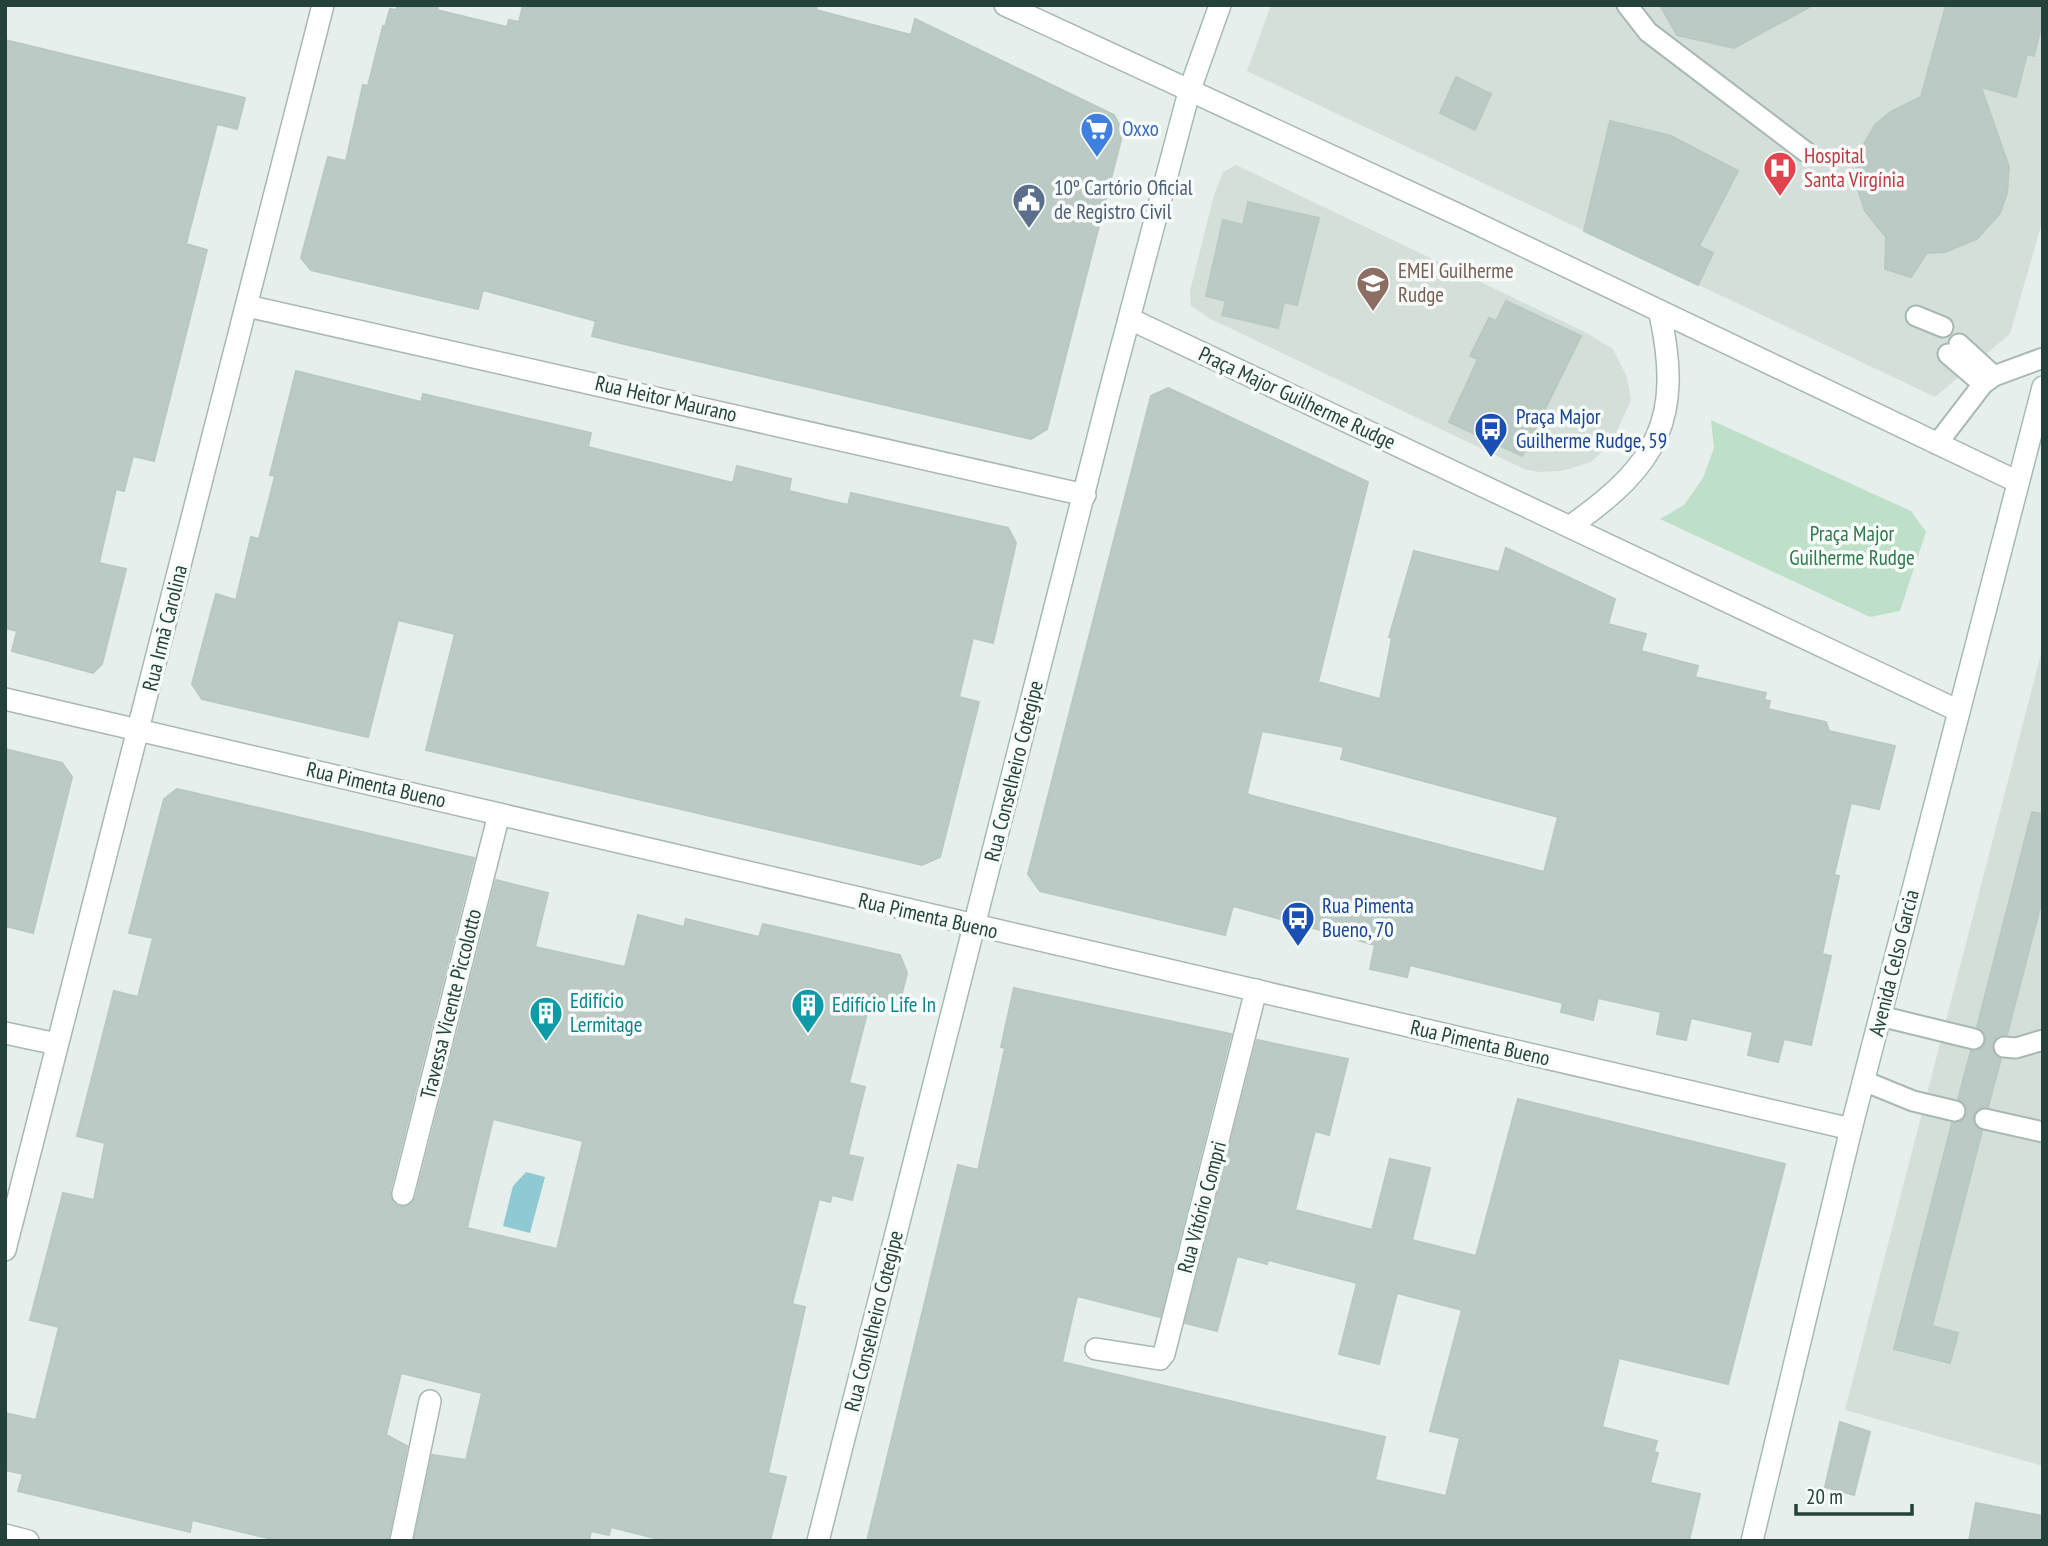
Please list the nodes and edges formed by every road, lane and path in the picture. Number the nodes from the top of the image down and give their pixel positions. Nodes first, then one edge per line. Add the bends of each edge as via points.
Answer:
1 (323, 5) edge
2 (1005, 5) edge
3 (1220, 5) edge
4 (1627, 5) edge
5 (1189, 92) junction
6 (1806, 152) dead end
7 (247, 306) junction
8 (1661, 314) junction
9 (1130, 319) junction
10 (1954, 349) dead end
11 (2043, 358) edge
12 (1988, 380) junction
13 (2043, 387) edge
14 (1937, 444) junction
15 (2018, 481) junction
16 (1085, 495) junction
17 (1572, 525) junction
18 (5, 699) edge
19 (1959, 710) junction
20 (139, 730) junction
21 (499, 814) junction
22 (974, 927) junction
23 (1256, 990) junction
24 (1880, 1016) junction
25 (5, 1033) edge
26 (1974, 1039) dead end
27 (2043, 1040) edge
28 (57, 1044) junction
29 (2004, 1047) dead end
30 (1864, 1081) junction
31 (1955, 1111) dead end
32 (1985, 1119) dead end
33 (1851, 1129) junction
34 (2043, 1132) edge
35 (403, 1194) dead end
36 (5, 1250) edge
37 (1096, 1349) dead end
38 (430, 1401) dead end
39 (5, 1535) edge
40 (28, 1541) edge
41 (401, 1541) edge
42 (818, 1541) edge
43 (1752, 1541) edge

1 - 7 street, Rua Irmã Carolina
2 - 5 street
3 - 5 street, Rua Conselheiro Cotegipe
4 - 6 lane via 1648,32
5 - 8 street via 1461,216
5 - 9 street, Rua Conselheiro Cotegipe
7 - 16 street, Rua Heitor Maurano
7 - 20 street, Rua Irmã Carolina
8 - 14 street
8 - 17 street via 1670,358 1668,397 1658,435 1637,471 1609,499
9 - 16 street, Rua Conselheiro Cotegipe
9 - 17 street, Praça Major Guilherme Rudge
10 - 12 lane
11 - 12 lane
12 - 14 lane
13 - 15 street, Avenida Celso Garcia
14 - 15 street
15 - 19 street, Avenida Celso Garcia
16 - 22 street, Rua Conselheiro Cotegipe
17 - 19 street, Praça Major Guilherme Rudge
18 - 20 street, Rua Pimenta Bueno
19 - 24 street, Avenida Celso Garcia
20 - 21 street, Rua Pimenta Bueno
20 - 28 street, Rua Irmã Carolina
21 - 22 street, Rua Pimenta Bueno
21 - 35 street, Travessa Vicente Piccolotto
22 - 23 street, Rua Pimenta Bueno
22 - 42 street, Rua Conselheiro Cotegipe
23 - 33 street, Rua Pimenta Bueno
23 - 37 street, Rua Vitório Compri via 1164,1354 1160,1359
24 - 26 lane
24 - 30 street, Avenida Celso Garcia
25 - 28 street
27 - 29 lane
28 - 36 street, Rua Irmã Carolina
30 - 31 lane via 1913,1101
30 - 33 street, Avenida Celso Garcia
32 - 34 lane
33 - 43 street, Avenida Celso Garcia
38 - 41 street
39 - 40 street

